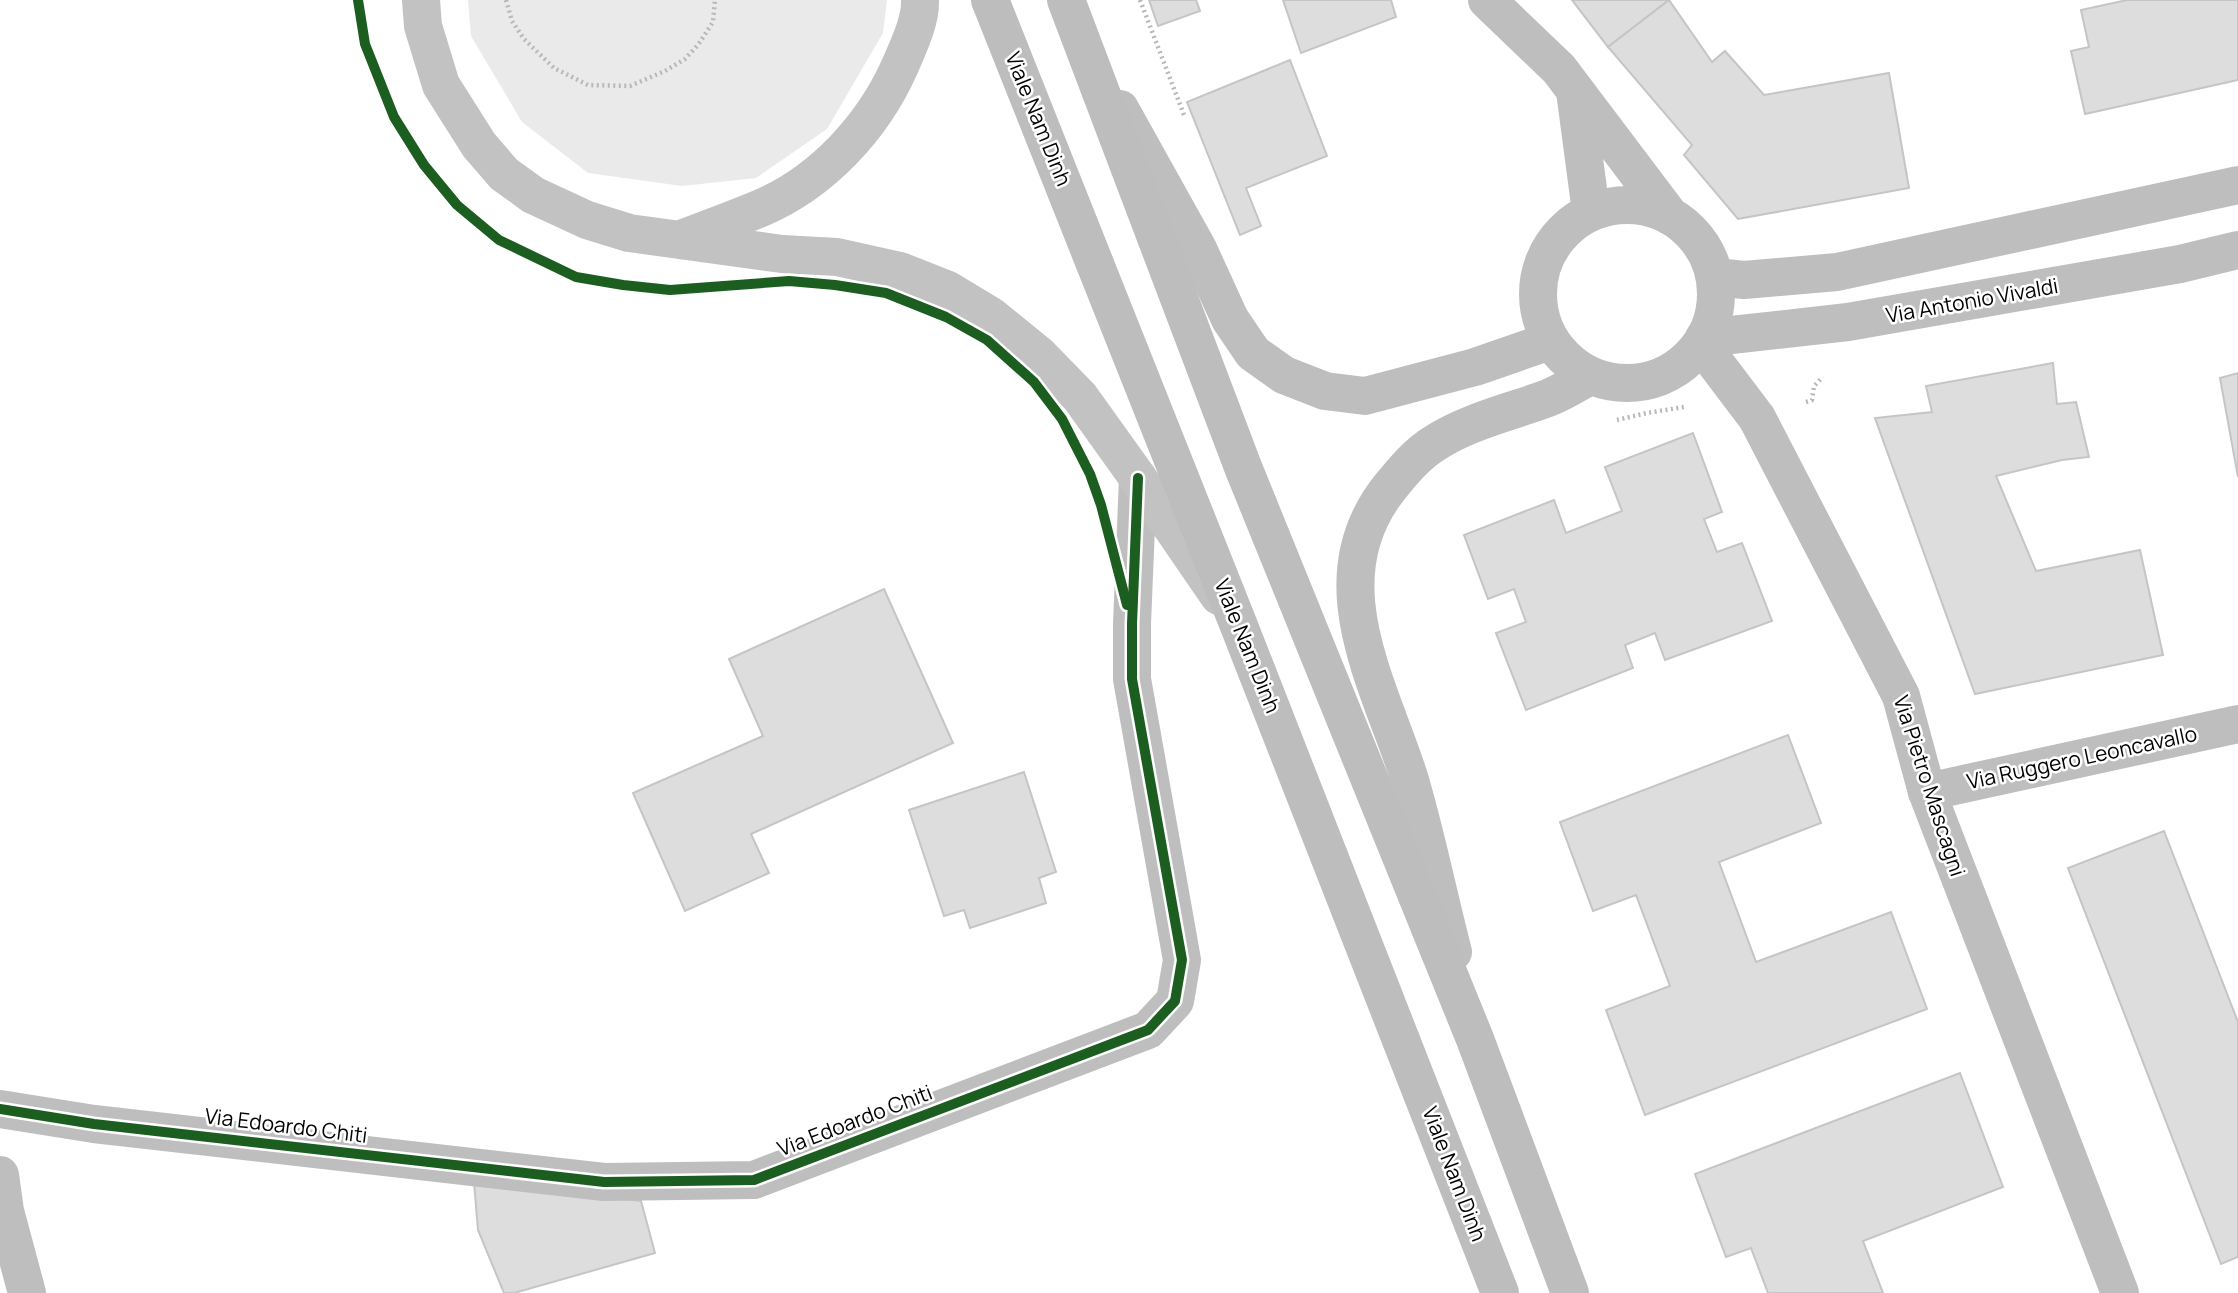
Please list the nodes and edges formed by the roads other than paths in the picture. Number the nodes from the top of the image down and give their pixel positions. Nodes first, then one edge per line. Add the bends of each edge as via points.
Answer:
1 (421, 0) edge
2 (920, 0) edge
3 (990, 0) edge
4 (1066, 0) edge
5 (1487, 0) edge
6 (1080, 37) junction
7 (1575, 89) junction
8 (2238, 185) edge
9 (1591, 212) junction
10 (1670, 216) junction
11 (677, 241) junction
12 (2238, 250) edge
13 (1715, 277) junction
14 (1550, 341) junction
15 (1702, 341) junction
16 (1591, 376) junction
17 (1139, 478) junction
18 (1240, 626) junction
19 (2238, 724) edge
20 (1927, 792) junction
21 (1475, 1039) junction
22 (0, 1109) edge
23 (0, 1175) edge
24 (27, 1293) edge
25 (1500, 1293) edge
26 (1570, 1293) edge
27 (2120, 1293) edge

1 - 11 main road via 423,26 440,85 504,174 533,195 587,220
2 - 11 main road via 909,46 893,82 847,146 822,170 763,208
3 - 18 main road, Viale Nam Dinh
4 - 6 main road
5 - 7 street
6 - 14 street via 1198,249 1230,319 1253,353 1284,376 1325,391 1365,396
6 - 21 main road via 1243,467
7 - 9 street
7 - 10 street
8 - 13 street via 1837,272 1744,280
9 - 10 street via 1617,205 1644,206
9 - 14 street via 1559,237 1547,253 1537,282 1539,313
10 - 13 street via 1691,231 1706,252
11 - 17 main road via 837,257 900,271 948,290 991,316 1039,355 1080,397
12 - 15 street, Via Antonio Vivaldi via 1848,322
13 - 15 street via 1716,300
14 - 16 street via 1567,362
15 - 16 street via 1679,366 1651,380 1620,383
15 - 20 street, Via Pietro Mascagni via 1757,418 1901,696
16 - 21 street via 1434,443 1381,499 1357,561 1354,596 1359,628 1374,686 1409,778
17 - 18 main road
17 - 22 street, Via Edoardo Chiti via 1132,679 1182,960 1175,1001 1148,1030 754,1180 604,1182
18 - 25 main road, Viale Nam Dinh
19 - 20 street, Via Ruggero Leoncavallo
20 - 27 street, Via Pietro Mascagni
21 - 26 main road
23 - 24 street

